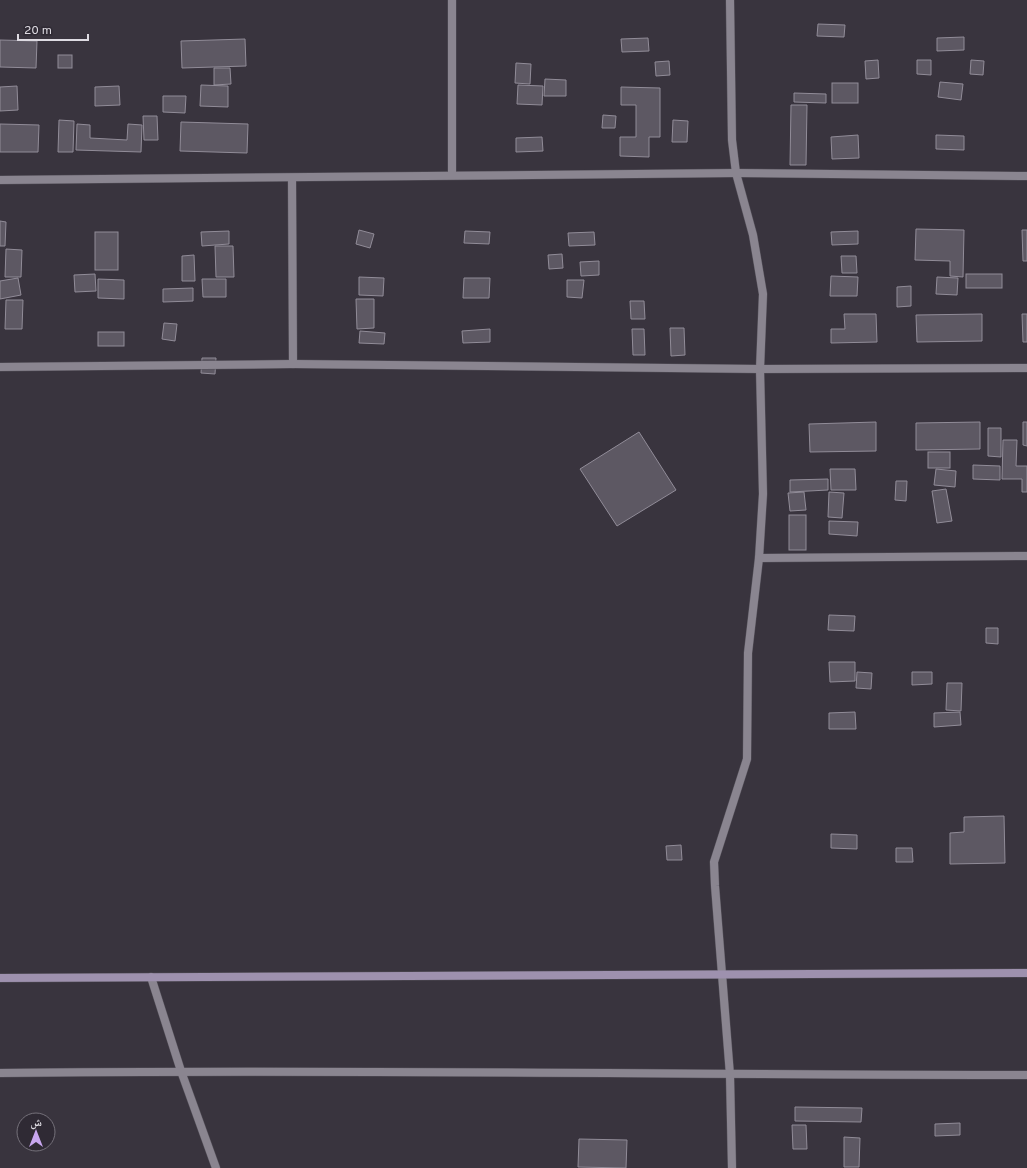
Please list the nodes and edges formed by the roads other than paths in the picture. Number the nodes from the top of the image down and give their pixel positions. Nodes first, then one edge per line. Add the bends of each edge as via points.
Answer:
1 (452, 0) edge
2 (730, 0) edge
3 (736, 173) junction
4 (452, 175) junction
5 (1027, 176) edge
6 (292, 178) junction
7 (0, 180) edge
8 (293, 364) junction
9 (0, 367) edge
10 (1027, 368) edge
11 (760, 369) junction
12 (1027, 556) edge
13 (759, 558) junction
14 (1027, 973) edge
15 (723, 974) junction
16 (151, 977) junction
17 (0, 978) edge
18 (181, 1071) junction
19 (0, 1073) edge
20 (730, 1075) junction
21 (1027, 1075) edge
22 (216, 1168) edge
23 (732, 1168) edge

1 - 4 street
2 - 3 street via 732,140
3 - 4 street
3 - 5 street
3 - 11 street via 753,235 763,294
4 - 6 street
6 - 7 street
6 - 8 street
8 - 9 street
8 - 11 street
10 - 11 street
11 - 13 street via 763,494
12 - 13 street
13 - 15 street via 748,653 747,759 714,862
14 - 15 street
15 - 16 street
15 - 20 street
16 - 17 street
16 - 18 street
18 - 19 street
18 - 20 street
18 - 22 street
20 - 21 street
20 - 23 street

